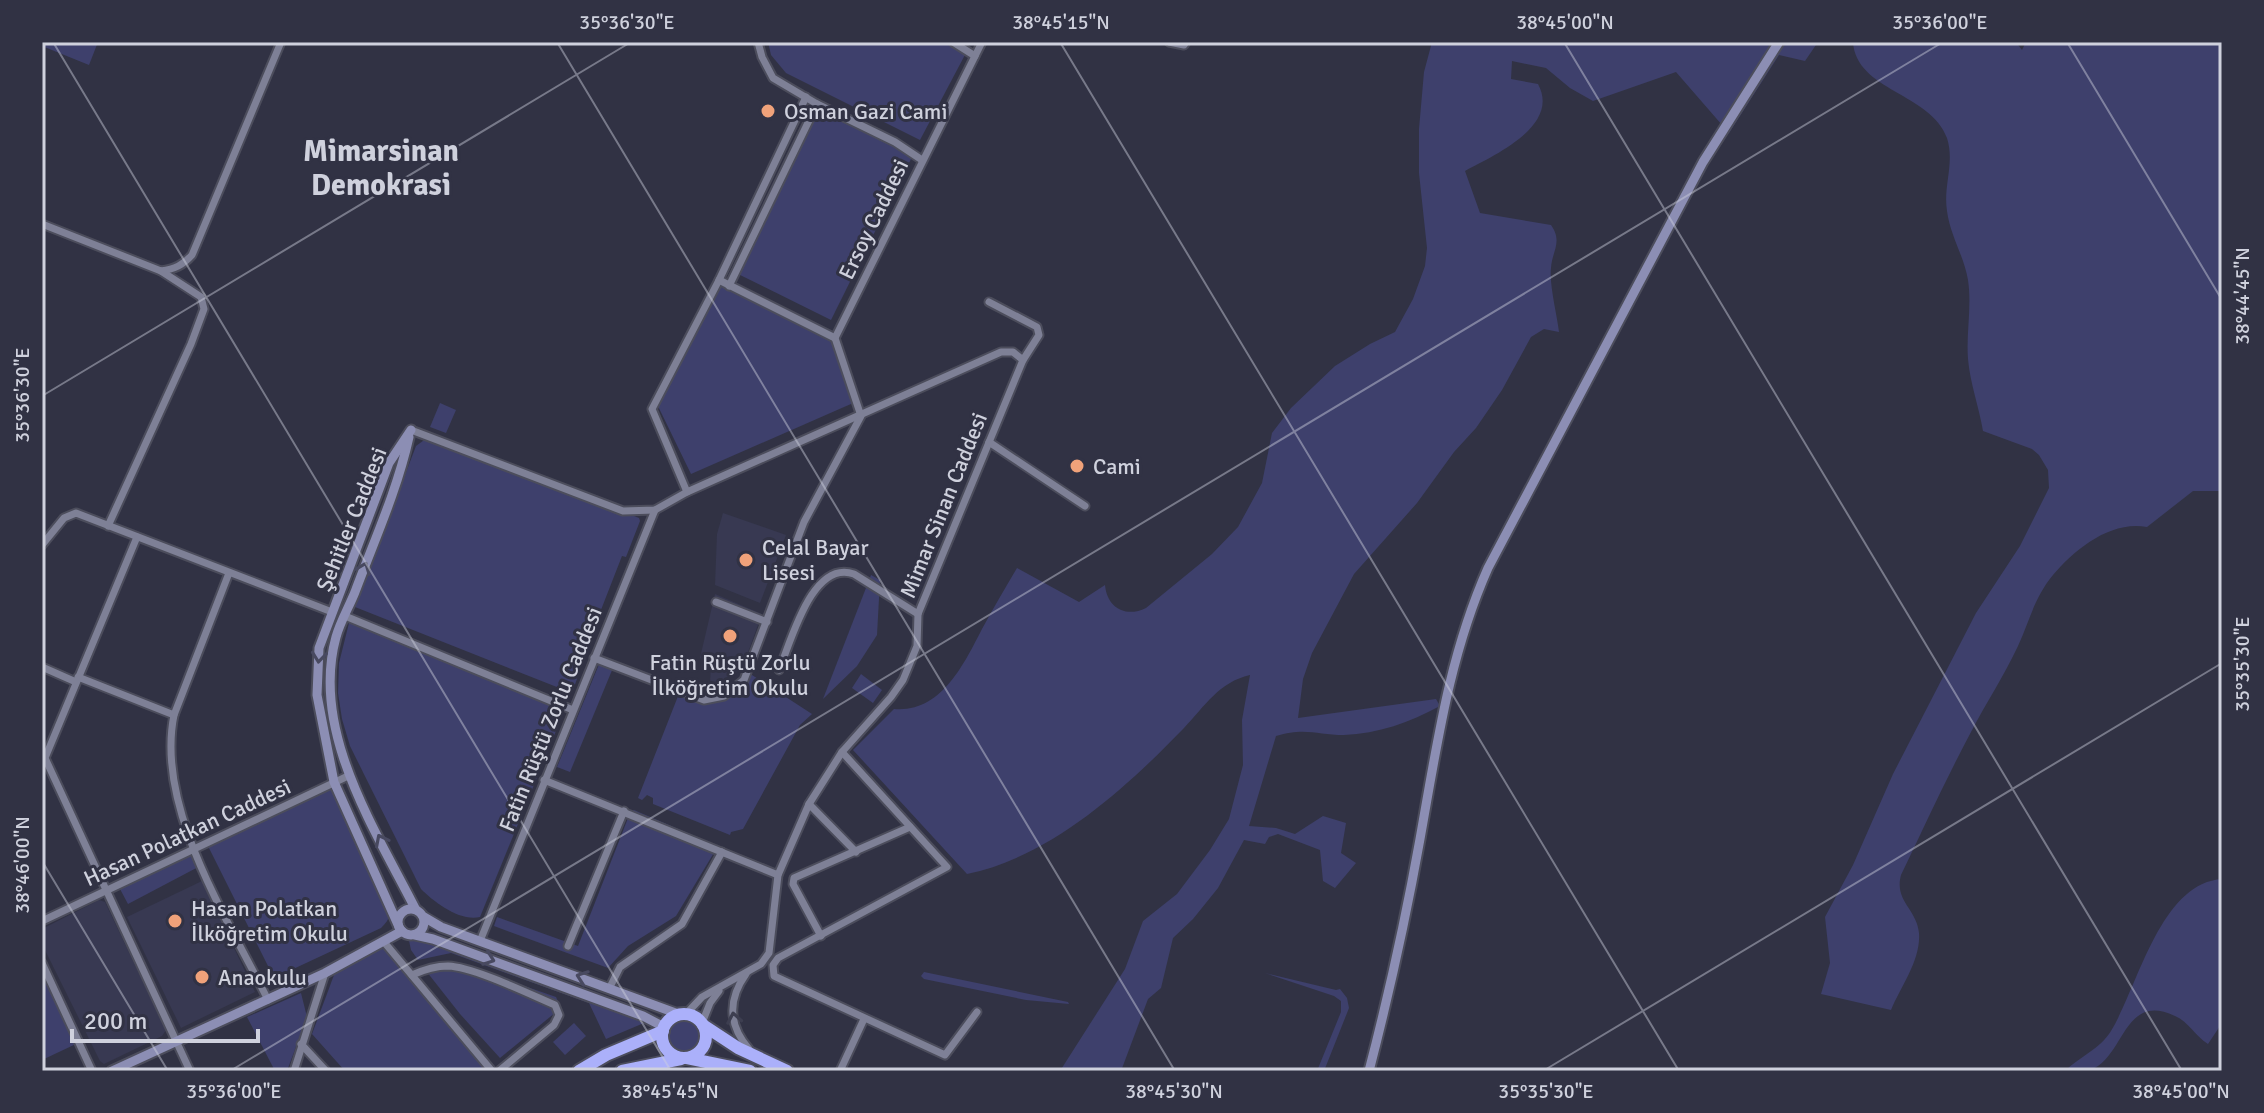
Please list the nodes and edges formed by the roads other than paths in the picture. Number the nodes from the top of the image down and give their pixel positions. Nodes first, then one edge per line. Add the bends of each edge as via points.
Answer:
1 (281, 42) edge
2 (758, 42) edge
3 (953, 42) edge
4 (982, 42) edge
5 (1169, 42) edge
6 (1186, 42) edge
7 (1779, 42) edge
8 (975, 56) junction
9 (806, 97) junction
10 (817, 104) junction
11 (922, 160) junction
12 (42, 224) edge
13 (161, 271) junction
14 (719, 280) junction
15 (729, 286) junction
16 (989, 302) dead end
17 (835, 338) junction
18 (1023, 360) junction
19 (861, 416) junction
20 (411, 430) junction
21 (989, 442) junction
22 (687, 492) junction
23 (1085, 506) dead end
24 (655, 510) junction
25 (108, 526) junction
26 (137, 537) junction
27 (42, 545) edge
28 (229, 573) junction
29 (716, 602) dead end
30 (332, 612) junction
31 (918, 614) junction
32 (345, 616) junction
33 (767, 622) junction
34 (594, 658) junction
35 (42, 667) edge
36 (779, 670) dead end
37 (77, 680) junction
38 (573, 710) junction
39 (174, 715) junction
40 (842, 752) junction
41 (44, 759) edge
42 (348, 776) junction
43 (544, 780) junction
44 (334, 782) junction
45 (809, 804) junction
46 (624, 811) junction
47 (910, 827) junction
48 (192, 848) junction
49 (722, 852) junction
50 (856, 852) junction
51 (778, 875) junction
52 (108, 889) junction
53 (420, 913) junction
54 (42, 921) edge
55 (401, 929) junction
56 (415, 935) junction
57 (821, 936) junction
58 (480, 941) junction
59 (384, 942) junction
60 (568, 946) dead end
61 (764, 959) junction
62 (42, 963) edge
63 (773, 965) junction
64 (747, 972) junction
65 (325, 973) junction
66 (412, 975) junction
67 (723, 986) junction
68 (610, 987) junction
69 (268, 1000) junction
70 (977, 1012) dead end
71 (683, 1014) junction
72 (864, 1019) junction
73 (703, 1024) junction
74 (664, 1029) junction
75 (176, 1042) junction
76 (301, 1044) junction
77 (685, 1058) junction
78 (760, 1058) junction
79 (134, 1067) edge
80 (92, 1071) edge
81 (112, 1071) edge
82 (190, 1071) edge
83 (294, 1071) edge
84 (326, 1071) edge
85 (492, 1071) edge
86 (499, 1071) edge
87 (579, 1071) edge
88 (622, 1071) edge
89 (750, 1071) edge
90 (787, 1071) edge
91 (840, 1071) edge
92 (1369, 1071) edge

1 - 13 street via 192,255 184,264
2 - 9 street via 773,78
3 - 8 street
4 - 8 street, Ersoy Caddesi
5 - 6 street
7 - 92 street via 1703,162 1470,609 1445,699 1412,883
8 - 11 street, Ersoy Caddesi
9 - 10 street
9 - 14 street
10 - 11 street
10 - 15 street
11 - 17 street, Ersoy Caddesi
12 - 13 street
13 - 25 street via 201,297 204,309
14 - 15 street
14 - 22 street via 652,409
15 - 17 street
16 - 18 street, Mimar Sinan Caddesi via 1038,329 1039,337
17 - 19 street
18 - 19 street via 1013,352 1001,352
18 - 21 street, Mimar Sinan Caddesi
19 - 22 street
19 - 33 street via 804,522
20 - 24 street via 623,511
20 - 30 street, Şehitler Caddesi via 389,463
32 -> 20 street, Şehitler Caddesi via 402,469
21 - 23 street
21 - 31 street, Mimar Sinan Caddesi
22 - 24 street
24 - 34 street, Fatin Rüştü Zorlu Caddesi
25 - 26 street
25 - 27 street via 76,513 64,518
26 - 28 street
26 - 37 street
28 - 30 street
28 - 39 street
29 - 33 street
30 -> 44 street, Şehitler Caddesi via 319,648 317,695
31 - 36 street via 854,574 835,573 809,597
31 - 40 street, Mimar Sinan Caddesi via 917,646 903,680
32 - 38 street
32 - 42 street, Şehitler Caddesi via 330,674
33 - 34 street via 744,680 714,699 704,700
34 - 38 street, Fatin Rüştü Zorlu Caddesi
35 - 37 street
37 - 39 street
37 - 41 street
38 - 43 street, Fatin Rüştü Zorlu Caddesi
39 - 48 street via 171,770
40 - 45 street, Mimar Sinan Caddesi
40 - 47 street
41 - 52 street
42 - 44 street, Hasan Polatkan Caddesi
53 -> 42 street, Şehitler Caddesi
43 - 46 street
43 - 58 street, Fatin Rüştü Zorlu Caddesi
44 - 48 street, Hasan Polatkan Caddesi
44 - 55 street, Şehitler Caddesi
45 - 50 street
45 - 51 street, Mimar Sinan Caddesi
46 - 49 street
46 - 60 street
47 - 50 street
47 - 57 street via 947,867
48 - 52 street, Hasan Polatkan Caddesi
48 - 69 street
49 - 51 street
49 - 68 street via 682,924 620,967
50 - 57 street via 793,880
51 - 61 street, Mimar Sinan Caddesi
52 - 54 street, Hasan Polatkan Caddesi
52 - 75 street
53 - 55 street via 408,909 401,914
53 - 56 street via 422,930
53 - 58 street
55 - 56 street
55 - 59 street
56 -> 74 street via 583,994
57 - 63 street
68 -> 58 street
59 - 65 street
59 - 66 street
61 - 63 street
61 - 64 street
62 - 80 street
63 - 72 street via 776,979
64 - 67 street
78 -> 64 street via 740,1038 732,1017 734,995
65 - 69 street
65 - 76 street
66 - 85 street
66 - 86 street via 450,966 555,1005 559,1015 554,1025
67 - 71 street
67 - 73 street
68 - 71 street
69 - 75 street
70 - 72 street via 945,1055
71 - 73 highway
71 - 74 highway
72 - 91 street
73 - 77 highway via 704,1046
73 - 78 highway
74 - 77 highway via 668,1051
74 - 87 highway
75 - 79 street
75 - 82 street
76 - 83 street
76 - 84 street
77 - 88 highway
77 - 89 highway
78 - 90 highway
79 - 81 street

